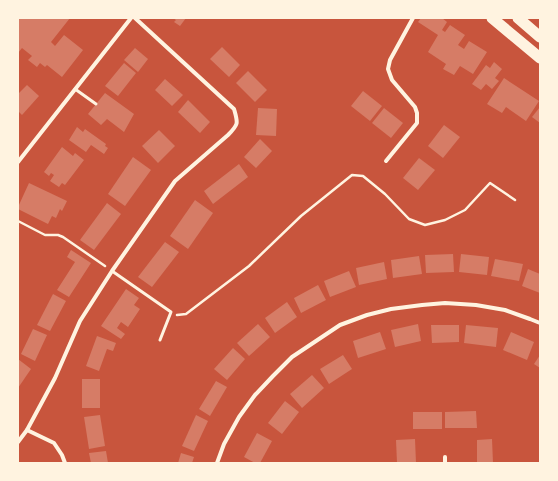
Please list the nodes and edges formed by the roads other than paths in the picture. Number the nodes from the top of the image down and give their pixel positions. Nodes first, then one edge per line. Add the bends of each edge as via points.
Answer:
1 (131, 18) edge
2 (135, 18) edge
3 (413, 18) edge
4 (492, 18) edge
5 (518, 18) edge
6 (540, 37) edge
7 (540, 58) edge
8 (75, 89) junction
9 (96, 104) dead end
10 (386, 161) dead end
11 (18, 162) edge
12 (112, 271) junction
13 (540, 323) edge
14 (160, 340) dead end
15 (27, 430) junction
16 (18, 442) edge
17 (445, 457) dead end
18 (65, 463) edge
19 (218, 463) edge
20 (445, 463) edge

1 - 8 street
2 - 12 street via 234,109 238,121 228,135 175,181
3 - 10 street via 390,60 388,69 392,80 415,107 417,123
4 - 7 highway
5 - 6 highway
8 - 9 lane
8 - 11 street
12 - 14 lane via 171,312
12 - 15 street via 80,321 55,378
13 - 19 street via 505,310 445,303 391,309 340,325 292,358 255,395 224,444
15 - 16 street
15 - 18 street via 54,443
17 - 20 street

